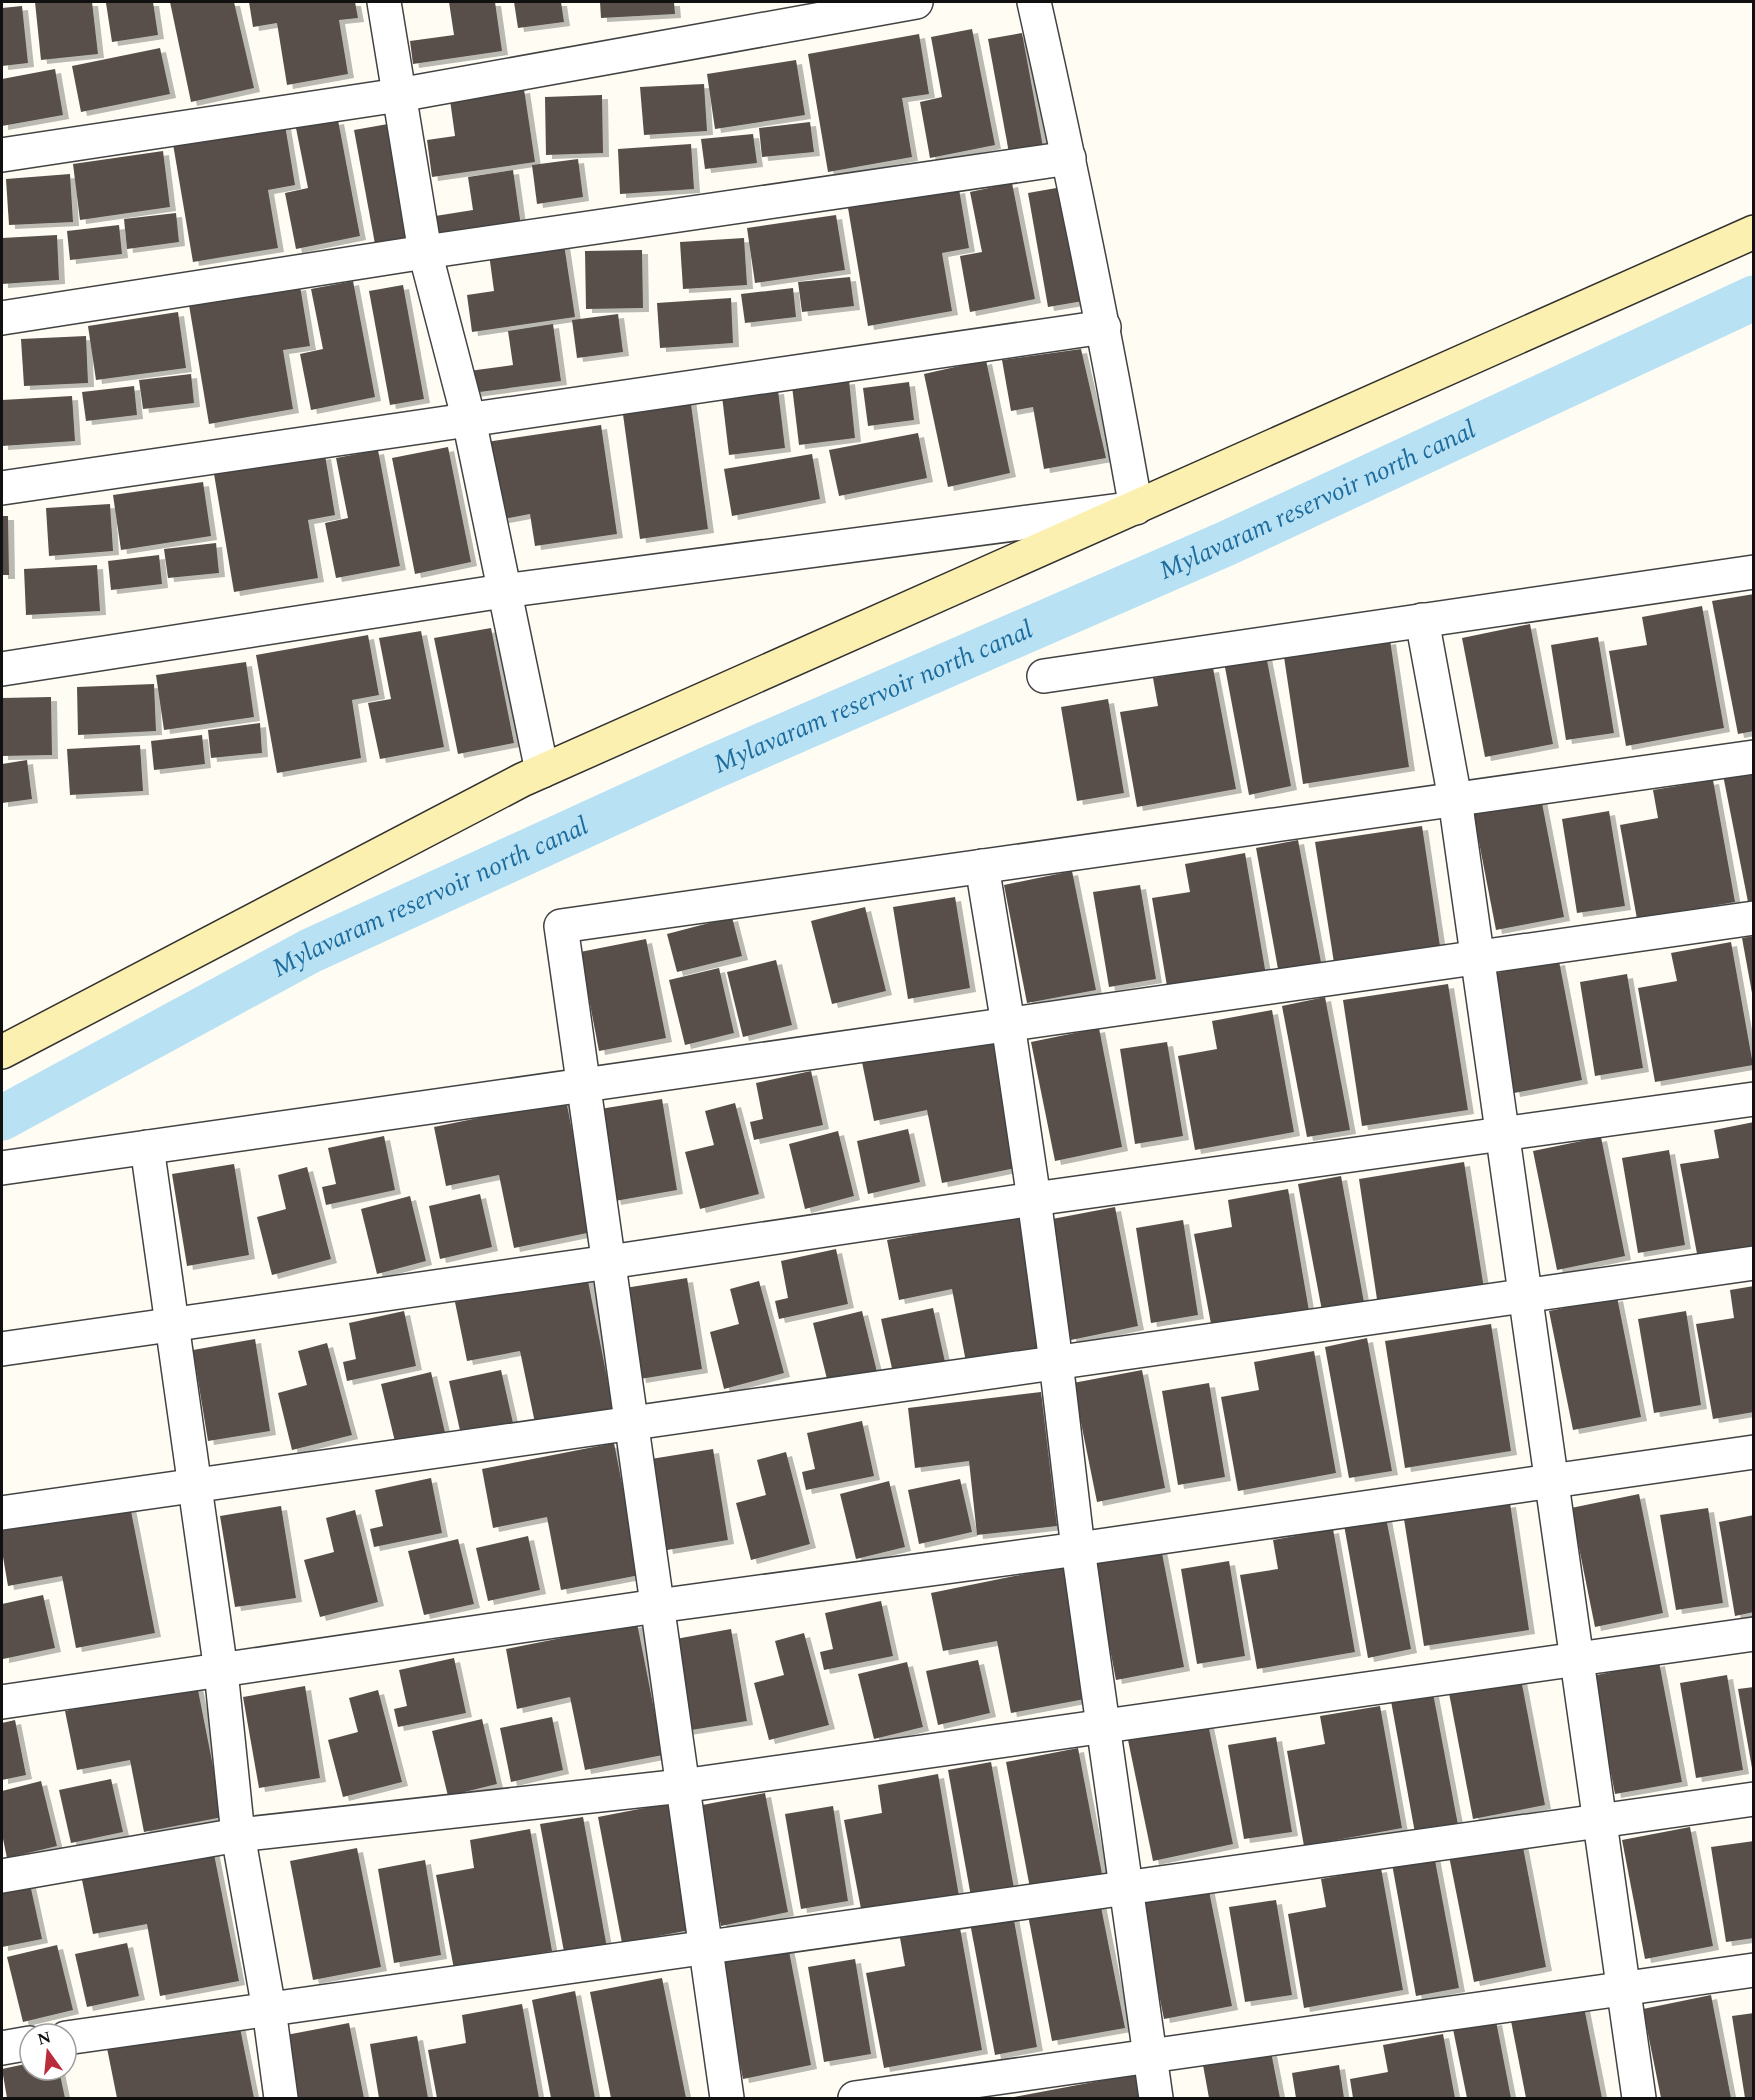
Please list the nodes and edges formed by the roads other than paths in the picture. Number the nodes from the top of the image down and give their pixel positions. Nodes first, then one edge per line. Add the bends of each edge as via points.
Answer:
1 (384, 2) edge
2 (916, 2) edge
3 (1034, 2) edge
4 (399, 95) junction
5 (2, 155) edge
6 (1069, 158) junction
7 (1754, 232) edge
8 (425, 252) junction
9 (2, 318) edge
10 (1104, 327) junction
11 (469, 420) junction
12 (2, 488) edge
13 (1136, 508) junction
14 (1754, 572) edge
15 (503, 591) junction
16 (1422, 620) junction
17 (2, 669) edge
18 (1044, 676) dead end
19 (1754, 757) edge
20 (542, 771) junction
21 (1455, 799) junction
22 (982, 866) junction
23 (1754, 918) edge
24 (1477, 958) junction
25 (1008, 1024) junction
26 (2, 1052) edge
27 (584, 1085) junction
28 (1754, 1099) edge
29 (1502, 1135) junction
30 (147, 1147) junction
31 (2, 1168) edge
32 (1034, 1199) junction
33 (609, 1262) junction
34 (1754, 1263) edge
35 (1525, 1296) junction
36 (172, 1325) junction
37 (2, 1349) edge
38 (1056, 1362) junction
39 (632, 1423) junction
40 (1754, 1452) edge
41 (1552, 1481) junction
42 (195, 1485) junction
43 (2, 1513) edge
44 (1078, 1549) junction
45 (657, 1606) junction
46 (1754, 1634) edge
47 (1576, 1658) junction
48 (220, 1671) junction
49 (2, 1702) edge
50 (1103, 1726) junction
51 (682, 1786) junction
52 (1754, 1799) edge
53 (1599, 1820) junction
54 (238, 1835) junction
55 (2, 1876) edge
56 (1126, 1887) junction
57 (705, 1947) junction
58 (1754, 1970) edge
59 (1623, 1988) junction
60 (269, 2009) junction
61 (78, 2036) edge
62 (18, 2045) edge
63 (2, 2048) edge
64 (1150, 2056) junction
65 (281, 2098) edge
66 (727, 2098) edge
67 (855, 2098) edge
68 (1156, 2098) edge
69 (1639, 2098) edge

1 - 4 street
2 - 4 street
3 - 6 street
4 - 5 street
4 - 8 street
6 - 8 street
6 - 10 street
7 - 13 street
8 - 9 street
8 - 11 street
10 - 11 street
10 - 13 street
11 - 12 street
11 - 15 street
13 - 15 street
13 - 20 street
14 - 16 street
15 - 17 street
15 - 20 street
16 - 18 street
16 - 21 street
19 - 21 street
20 - 26 street
21 - 22 street
21 - 24 street
22 - 25 street
22 - 27 street via 561,926
23 - 24 street
24 - 25 street
24 - 29 street
25 - 27 street
25 - 32 street
27 - 30 street
27 - 33 street
28 - 29 street
29 - 32 street
29 - 35 street
30 - 31 street
30 - 36 street
32 - 33 street
32 - 38 street
33 - 36 street
33 - 39 street
34 - 35 street
35 - 38 street
35 - 41 street
36 - 37 street
36 - 42 street
38 - 39 street
38 - 44 street
39 - 42 street
39 - 45 street
40 - 41 street
41 - 44 street
41 - 47 street
42 - 43 street
42 - 48 street
44 - 45 street
44 - 50 street
45 - 48 street
45 - 51 street
46 - 47 street
47 - 50 street
47 - 53 street
48 - 49 street
48 - 54 street
50 - 51 street
50 - 56 street
51 - 54 street
51 - 57 street
52 - 53 street
53 - 56 street
53 - 59 street
54 - 55 street
54 - 60 street
56 - 57 street
56 - 64 street
57 - 60 street
57 - 66 street
58 - 59 street
59 - 64 street
59 - 69 street
60 - 61 street
60 - 65 street
62 - 63 street
64 - 67 street
64 - 68 street

